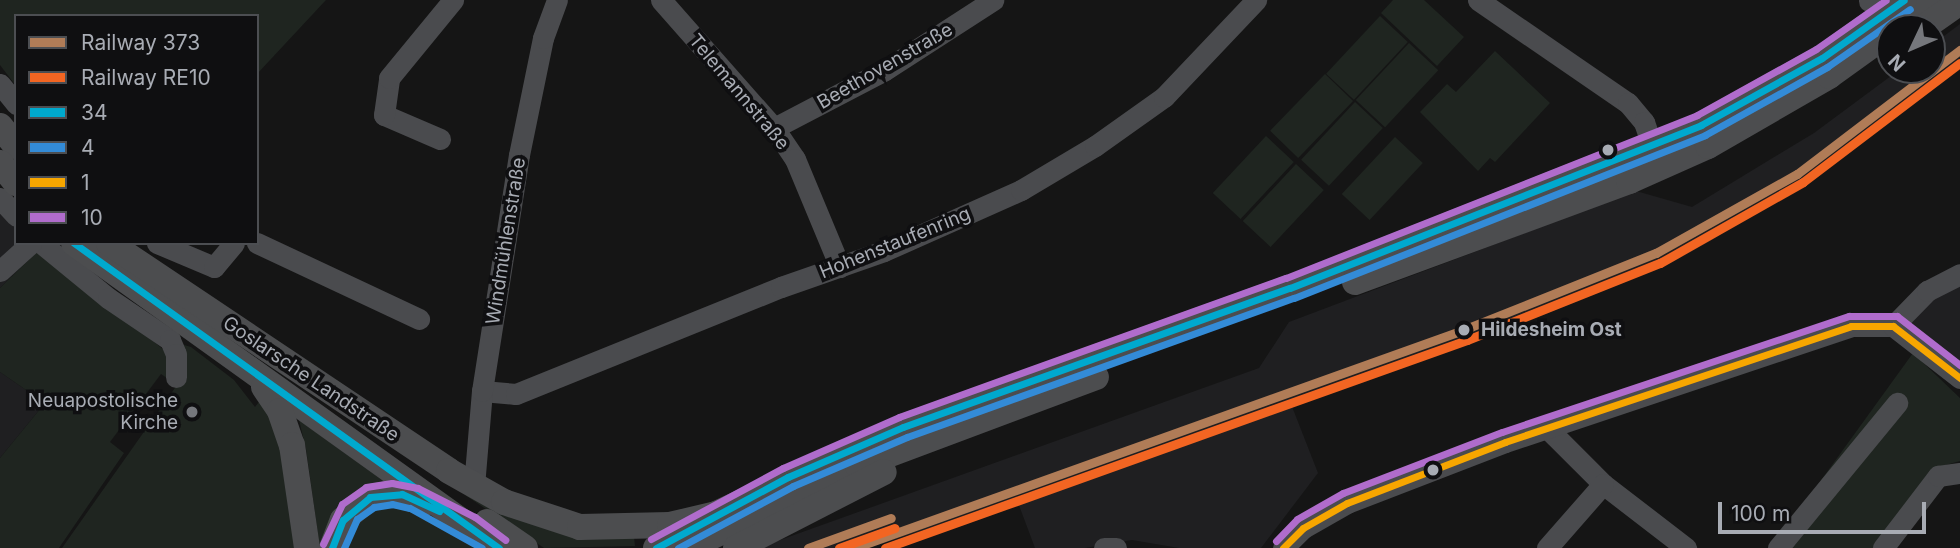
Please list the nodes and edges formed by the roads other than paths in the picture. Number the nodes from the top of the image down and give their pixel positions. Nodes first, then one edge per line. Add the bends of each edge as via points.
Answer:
1 (453, 0) edge
2 (557, 0) edge
3 (661, 0) edge
4 (993, 0) edge
5 (1256, 0) edge
6 (1478, 0) edge
7 (1904, 0) edge
8 (1934, 0) edge
9 (1960, 2) edge
10 (1914, 14) edge
11 (1943, 14) edge
12 (1876, 42) edge
13 (1876, 54) edge
14 (1829, 76) junction
15 (0, 83) edge
16 (14, 101) edge
17 (0, 126) edge
18 (774, 128) junction
19 (440, 139) dead end
20 (14, 144) edge
21 (1656, 157) junction
22 (0, 163) edge
23 (14, 180) edge
24 (0, 198) edge
25 (14, 214) edge
26 (259, 244) edge
27 (29, 245) edge
28 (43, 245) edge
29 (77, 245) edge
30 (112, 245) edge
31 (232, 245) edge
32 (164, 247) edge
33 (840, 267) junction
34 (0, 271) edge
35 (149, 271) junction
36 (1960, 274) edge
37 (419, 318) dead end
38 (222, 319) junction
39 (1893, 326) junction
40 (252, 372) junction
41 (176, 377) dead end
42 (1960, 378) edge
43 (482, 391) junction
44 (1896, 403) dead end
45 (965, 425) junction
46 (1548, 429) junction
47 (1960, 472) edge
48 (1603, 484) junction
49 (474, 486) junction
50 (716, 514) junction
51 (470, 526) junction
52 (307, 548) edge
53 (332, 548) edge
54 (499, 548) edge
55 (525, 548) edge
56 (656, 548) edge
57 (688, 548) edge
58 (736, 548) edge
59 (1104, 548) edge
60 (1115, 548) edge
61 (1283, 548) edge
62 (1547, 548) edge
63 (1686, 548) edge
64 (1778, 548) edge
65 (1883, 548) edge

1 - 19 street via 389,78 384,115
2 - 43 street, Windmühlenstraße via 543,38 519,155
3 - 18 street, Telemannstraße
4 - 18 street, Beethovenstraße via 885,70
5 - 33 street, Hohenstaufenring via 1164,97 1095,146 1021,190
6 - 21 street via 1628,103 1643,122
7 - 21 main road
8 - 10 main road
9 - 11 main road
12 - 14 main road
13 - 14 main road
14 - 21 main road via 1748,126
15 - 16 street
17 - 20 main road
18 - 33 street, Telemannstraße via 795,159
21 - 45 main road
21 - 50 main road via 903,427
22 - 23 main road
24 - 25 street
26 - 37 street
27 - 34 street
28 - 41 street via 108,299 170,341 176,354
29 - 40 main road
30 - 35 main road, Goslarsche Landstraße
31 - 32 street via 214,267
32 - 35 street
33 - 43 street, Hohenstaufenring via 516,394
35 - 38 main road, Goslarsche Landstraße
36 - 39 street via 1927,291
38 - 49 main road, Goslarsche Landstraße
38 - 55 main road via 235,336 314,402
39 - 42 street
39 - 46 street via 1852,326
40 - 51 main road
40 - 52 main road via 287,426
43 - 49 street, Windmühlenstraße
44 - 64 street
45 - 57 main road via 858,466
45 - 58 main road via 916,456
46 - 48 street
46 - 61 street via 1347,503 1303,528
47 - 65 street via 1938,476
48 - 62 street
48 - 63 street
49 - 50 main road, Goslarsche Landstraße via 531,513 580,527 649,527
50 - 56 main road
51 - 53 main road via 414,498 391,493 370,498 349,512
51 - 54 main road
59 - 60 street

